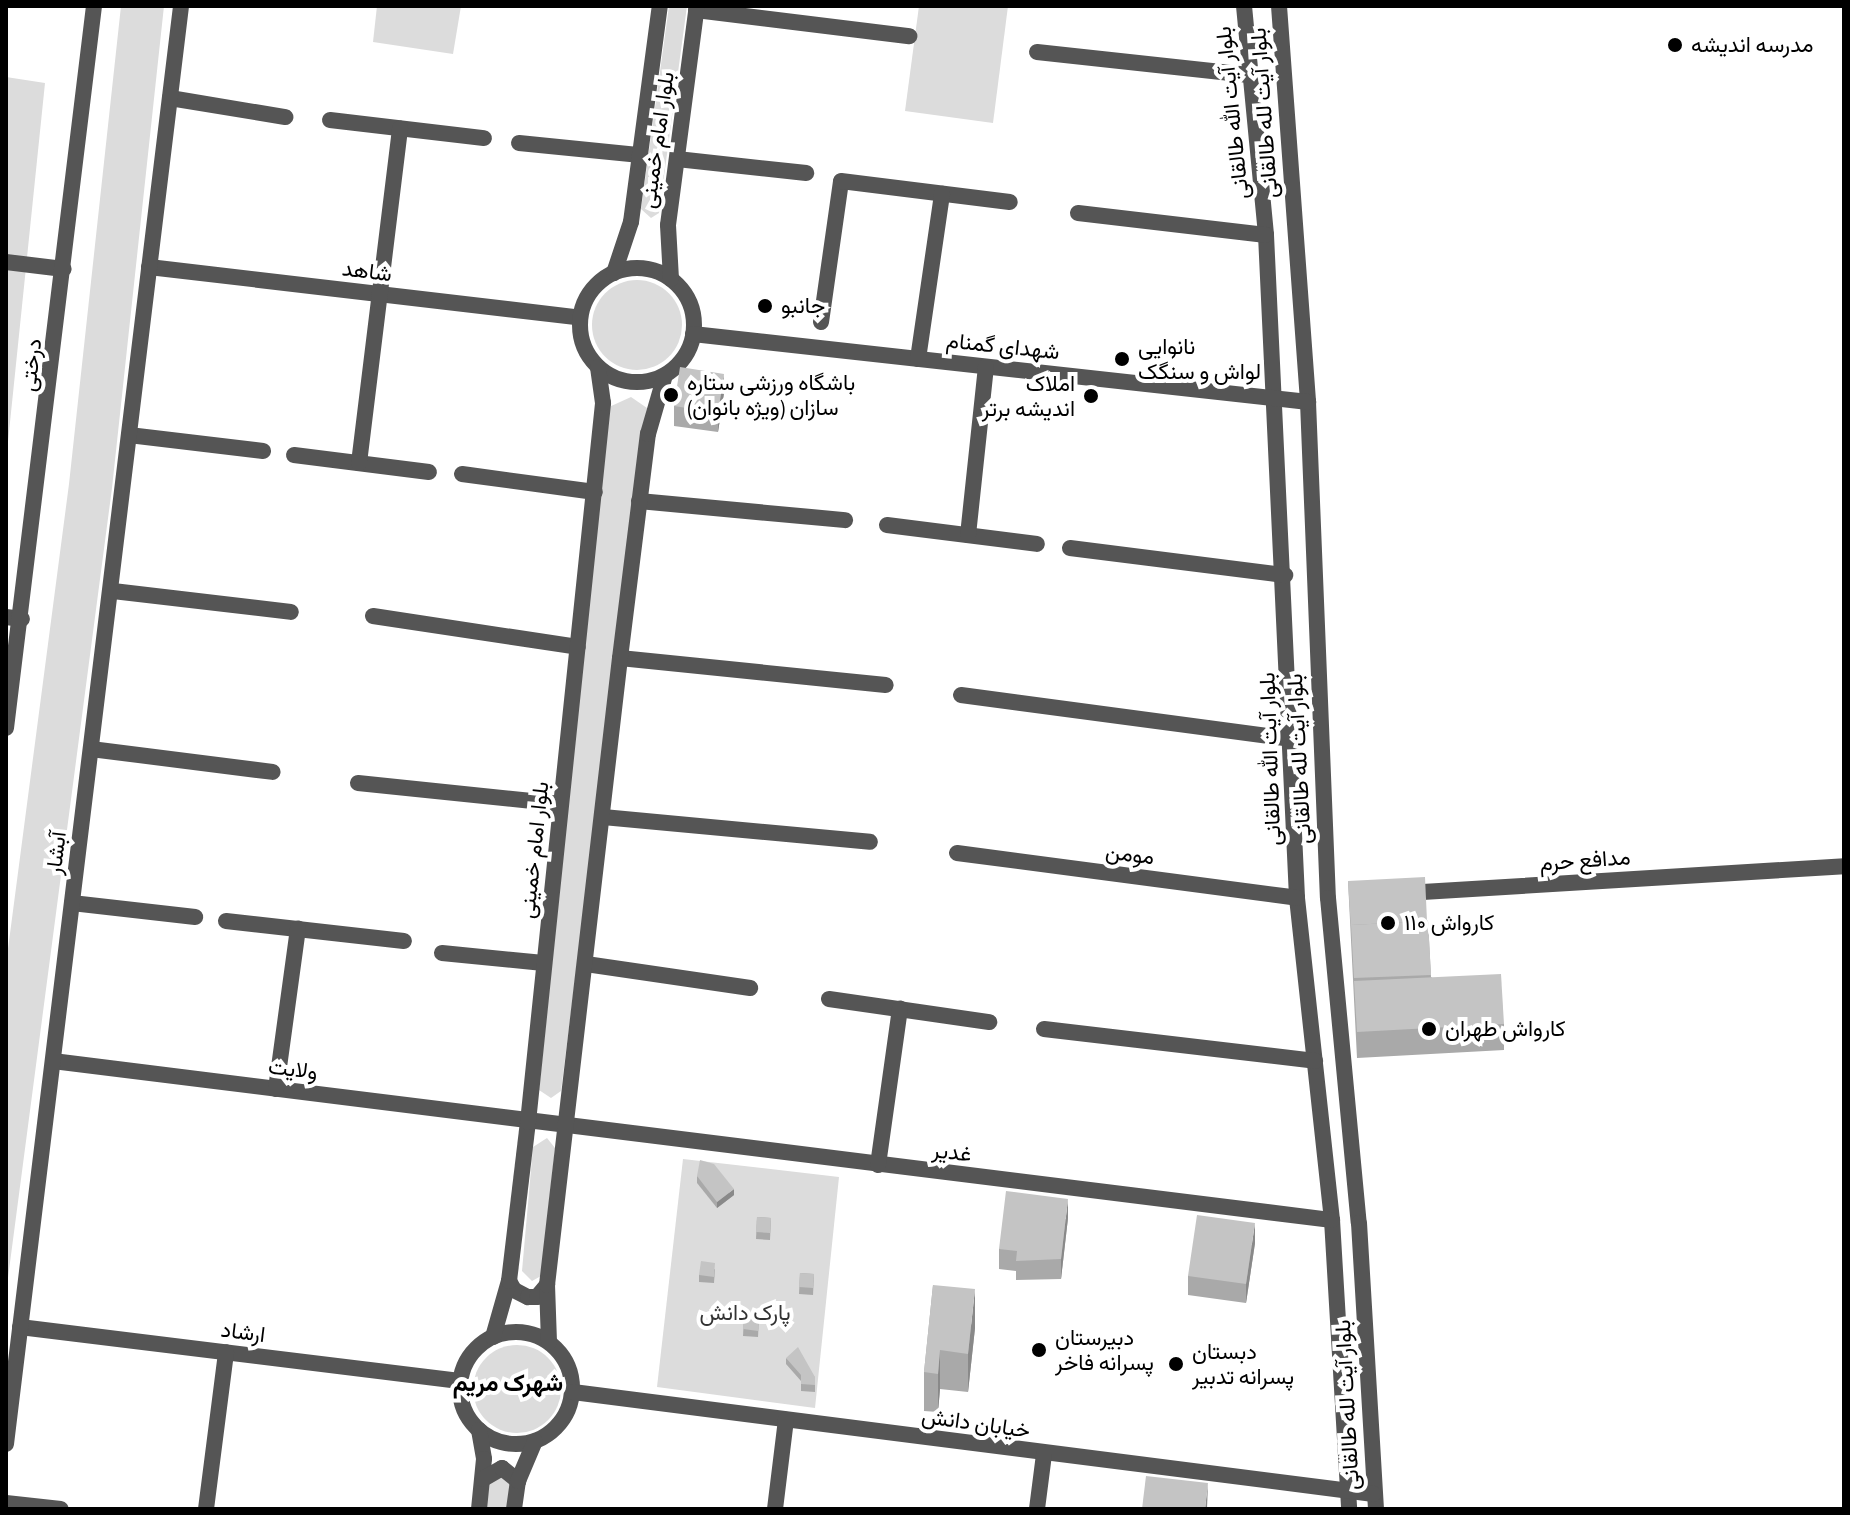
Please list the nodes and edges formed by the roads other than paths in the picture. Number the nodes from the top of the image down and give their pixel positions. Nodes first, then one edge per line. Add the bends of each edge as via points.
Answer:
1 (94, 6) edge
2 (181, 6) edge
3 (660, 6) edge
4 (1244, 6) edge
5 (1279, 6) edge
6 (696, 8) edge
7 (909, 36) dead end
8 (1037, 52) dead end
9 (1249, 75) junction
10 (170, 98) junction
11 (285, 117) dead end
12 (330, 120) dead end
13 (400, 128) junction
14 (484, 138) dead end
15 (519, 143) dead end
16 (640, 155) junction
17 (677, 159) junction
18 (806, 173) dead end
19 (942, 194) junction
20 (1010, 202) dead end
21 (1078, 213) dead end
22 (1266, 235) junction
23 (6, 262) edge
24 (149, 267) junction
25 (64, 269) junction
26 (614, 273) junction
27 (671, 279) junction
28 (380, 294) junction
29 (580, 318) junction
30 (821, 322) dead end
31 (693, 334) junction
32 (918, 359) junction
33 (598, 367) junction
34 (986, 367) junction
35 (665, 375) junction
36 (1275, 399) junction
37 (1308, 402) junction
38 (129, 435) junction
39 (263, 451) dead end
40 (294, 455) dead end
41 (359, 463) junction
42 (429, 472) dead end
43 (462, 474) dead end
44 (595, 492) junction
45 (639, 501) junction
46 (845, 520) dead end
47 (887, 525) dead end
48 (968, 535) junction
49 (1037, 544) dead end
50 (1070, 548) dead end
51 (1285, 575) junction
52 (113, 591) junction
53 (291, 612) dead end
54 (373, 616) dead end
55 (14, 618) edge
56 (578, 647) junction
57 (620, 658) junction
58 (886, 685) dead end
59 (961, 695) dead end
60 (6, 728) edge
61 (1290, 739) junction
62 (91, 749) junction
63 (273, 772) dead end
64 (358, 783) dead end
65 (561, 804) junction
66 (603, 817) junction
67 (870, 842) dead end
68 (957, 853) dead end
69 (1844, 866) edge
70 (1391, 894) edge
71 (1297, 898) junction
72 (72, 903) junction
73 (195, 917) dead end
74 (226, 921) dead end
75 (298, 929) junction
76 (404, 941) dead end
77 (442, 953) dead end
78 (544, 963) junction
79 (586, 964) junction
80 (750, 988) dead end
81 (829, 999) dead end
82 (900, 1009) junction
83 (989, 1022) dead end
84 (1044, 1029) dead end
85 (53, 1061) junction
86 (1315, 1061) junction
87 (276, 1089) junction
88 (528, 1122) junction
89 (566, 1127) junction
90 (878, 1165) junction
91 (1332, 1220) junction
92 (509, 1281) junction
93 (547, 1285) junction
94 (20, 1327) junction
95 (493, 1337) junction
96 (549, 1342) junction
97 (226, 1352) junction
98 (460, 1381) junction
99 (573, 1392) junction
100 (786, 1420) junction
101 (479, 1430) junction
102 (535, 1441) junction
103 (6, 1444) edge
104 (1044, 1454) junction
105 (483, 1479) junction
106 (518, 1481) junction
107 (1348, 1490) junction
108 (1375, 1501) edge
109 (6, 1503) edge
110 (61, 1509) edge
111 (206, 1509) edge
112 (479, 1509) edge
113 (514, 1509) edge
114 (775, 1509) edge
115 (1037, 1509) edge
116 (1349, 1509) edge

1 - 25 street, درختی
2 - 10 street
3 - 16 street, بلوار امام خمینی
4 - 9 street, بلوار آیت الله طالقانی
5 - 37 street, بلوار آیت لله طالقانی
6 - 7 street
6 - 17 street, بلوار امام خمینی
8 - 9 street
9 - 22 street, بلوار آیت الله طالقانی
10 - 11 street
10 - 24 street
12 - 13 street
13 - 14 street
13 - 28 street
15 - 16 street
16 - 26 street, بلوار امام خمینی via 631,222
17 - 18 street
17 - 27 street, بلوار امام خمینی via 668,225
19 - 20 street
19 - 30 street via 841,181
19 - 32 street
21 - 22 street
22 - 36 street, بلوار آیت الله طالقانی
23 - 25 street
24 - 28 street, شاهد
24 - 38 street, آبشار
25 - 55 street, درختی
26 - 27 street via 633,268
26 - 29 street via 598,284
27 - 31 street via 690,304
28 - 29 street, شاهد
28 - 41 street
29 - 33 street via 587,353
31 - 32 street, شهدای گمنام
31 - 35 street via 678,364
32 - 34 street, شهدای گمنام
33 - 35 street via 630,382
33 - 44 street, بلوار امام خمینی via 603,403
34 - 36 street, شهدای گمنام
34 - 48 street
35 - 45 street via 648,434
36 - 37 street, شهدای گمنام
36 - 51 street, بلوار آیت الله طالقانی
37 - 108 street, بلوار آیت لله طالقانی
38 - 39 street
38 - 52 street, آبشار
40 - 41 street
41 - 42 street
43 - 44 street
44 - 56 street, بلوار امام خمینی
45 - 46 street
45 - 57 street
47 - 48 street
48 - 49 street
50 - 51 street
51 - 61 street, بلوار آیت الله طالقانی
52 - 53 street
52 - 62 street, آبشار
54 - 56 street
55 - 60 street, درختی
56 - 65 street, بلوار امام خمینی
57 - 58 street
57 - 66 street
59 - 61 street
61 - 71 street, بلوار آیت الله طالقانی
62 - 63 street
62 - 72 street, آبشار
64 - 65 street
65 - 78 street, بلوار امام خمینی
66 - 67 street
66 - 79 street
68 - 71 street, مومن
69 - 70 street, مدافع حرم
71 - 86 street, بلوار آیت الله طالقانی
72 - 73 street
72 - 85 street, آبشار
74 - 75 street
75 - 76 street
75 - 87 street
77 - 78 street
78 - 88 street, بلوار امام خمینی
79 - 80 street
79 - 89 street
81 - 82 street
82 - 83 street
82 - 90 street
84 - 86 street
85 - 87 street, ولایت
85 - 94 street, آبشار
86 - 91 street, بلوار آیت الله طالقانی
87 - 88 street, ولایت
88 - 89 street, ولایت
88 - 92 street, بلوار امام خمینی
89 - 90 street, غدیر
89 - 93 street
90 - 91 street, غدیر
91 - 107 street, بلوار آیت الله طالقانی
92 - 93 street via 528,1297 537,1297
92 - 95 street, بلوار امام خمینی
93 - 96 street
94 - 97 street, ارشاد
94 - 103 street, آبشار
95 - 96 street via 522,1331
95 - 98 street via 477,1347
96 - 99 street via 567,1364
97 - 98 street, ارشاد
97 - 111 street
98 - 101 street via 464,1408
99 - 100 street, خیابان دانش
99 - 102 street via 559,1425
100 - 104 street, خیابان دانش
100 - 114 street
101 - 102 street via 511,1444
101 - 105 street
102 - 106 street
104 - 107 street, خیابان دانش
104 - 115 street
105 - 106 street via 502,1468
105 - 112 street
106 - 113 street
107 - 108 street, خیابان دانش
107 - 116 street, بلوار آیت الله طالقانی
109 - 110 street

